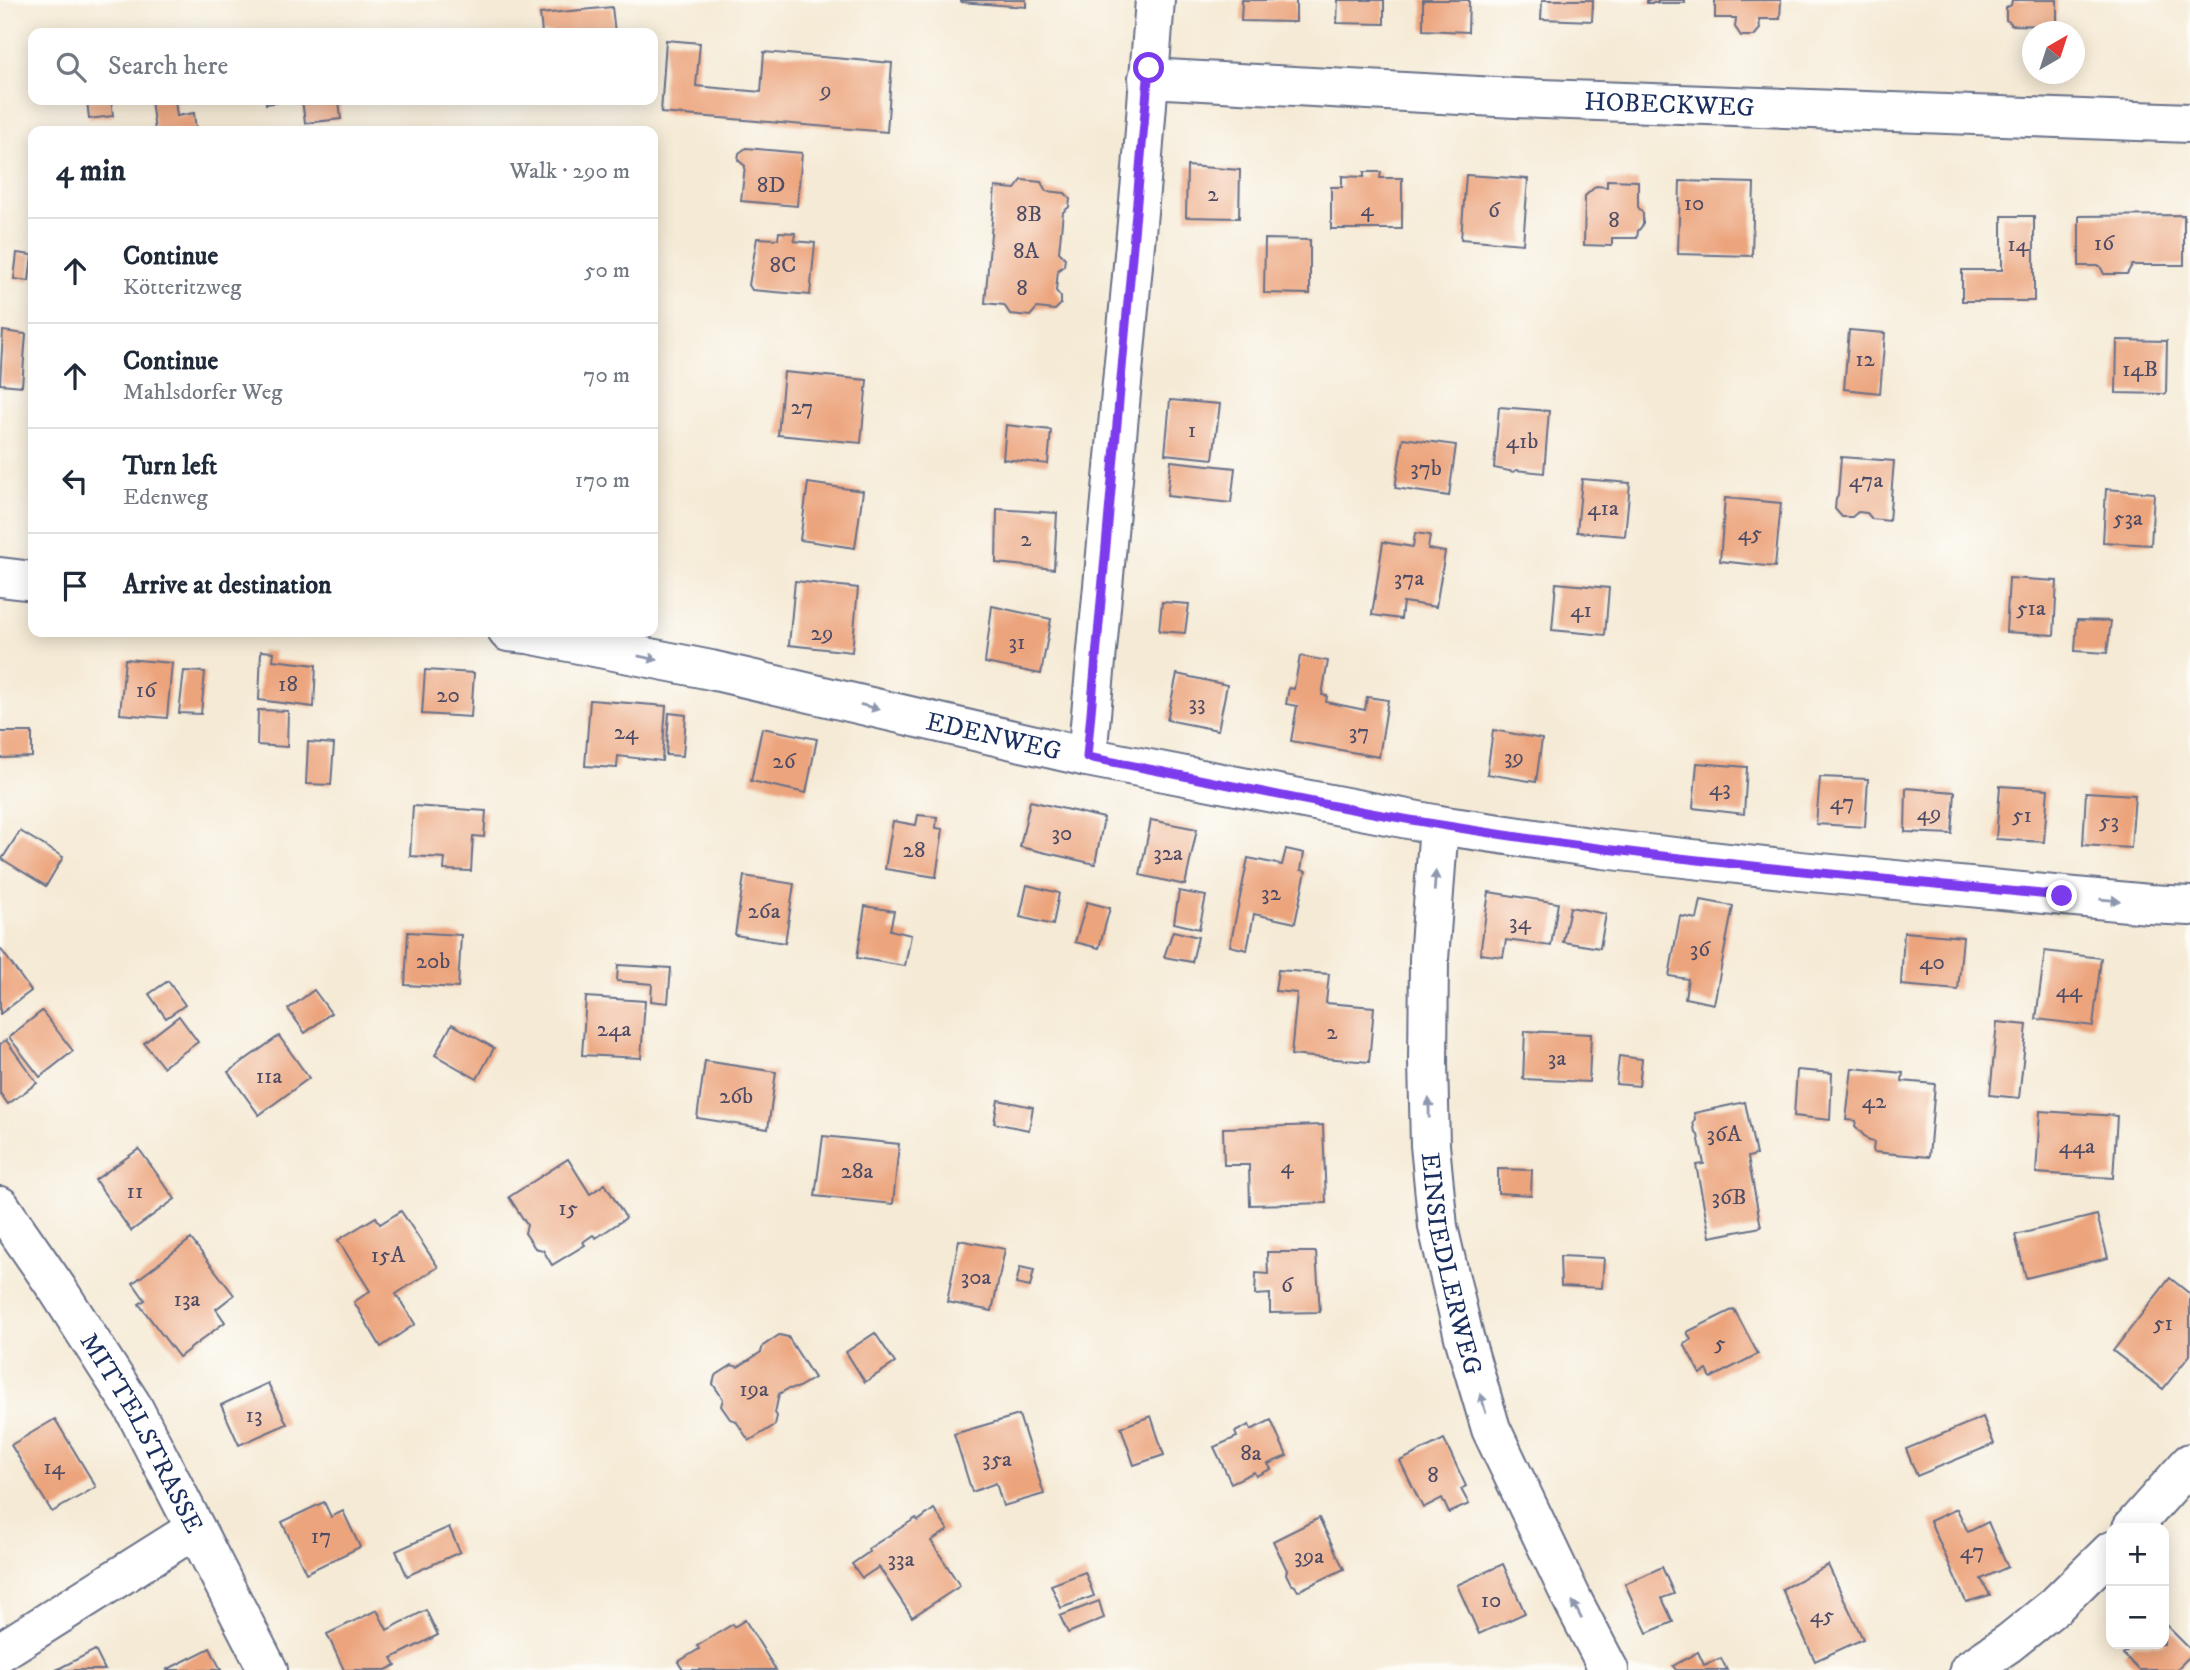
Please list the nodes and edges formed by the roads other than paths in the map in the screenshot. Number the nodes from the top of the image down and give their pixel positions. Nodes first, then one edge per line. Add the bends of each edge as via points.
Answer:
1 (1154, 0) edge
2 (1149, 78) junction
3 (2190, 123) edge
4 (0, 577) edge
5 (28, 580) edge
6 (543, 637) edge
7 (1087, 757) junction
8 (1439, 825) junction
9 (2190, 906) edge
10 (0, 1206) edge
11 (2190, 1463) edge
12 (2136, 1523) edge
13 (195, 1530) junction
14 (2106, 1556) edge
15 (0, 1652) edge
16 (268, 1670) edge
17 (1609, 1670) edge
18 (1969, 1670) edge

1 - 2 street
2 - 3 street, HOBECKWEG via 1516,99
2 - 7 street
4 - 5 street
6 -> 7 street, EDENWEG via 711,670
7 - 8 street, EDENWEG
8 -> 9 street, EDENWEG via 1786,870
17 -> 8 street, EINSIEDLERWEG via 1491,1429 1440,1240 1430,1145 1428,1062 1429,959
10 - 13 street, MITTELSTRASSE via 133,1407
11 - 12 street
13 - 15 street
13 - 16 street, MITTELSTRASSE
14 - 18 street via 2055,1606

